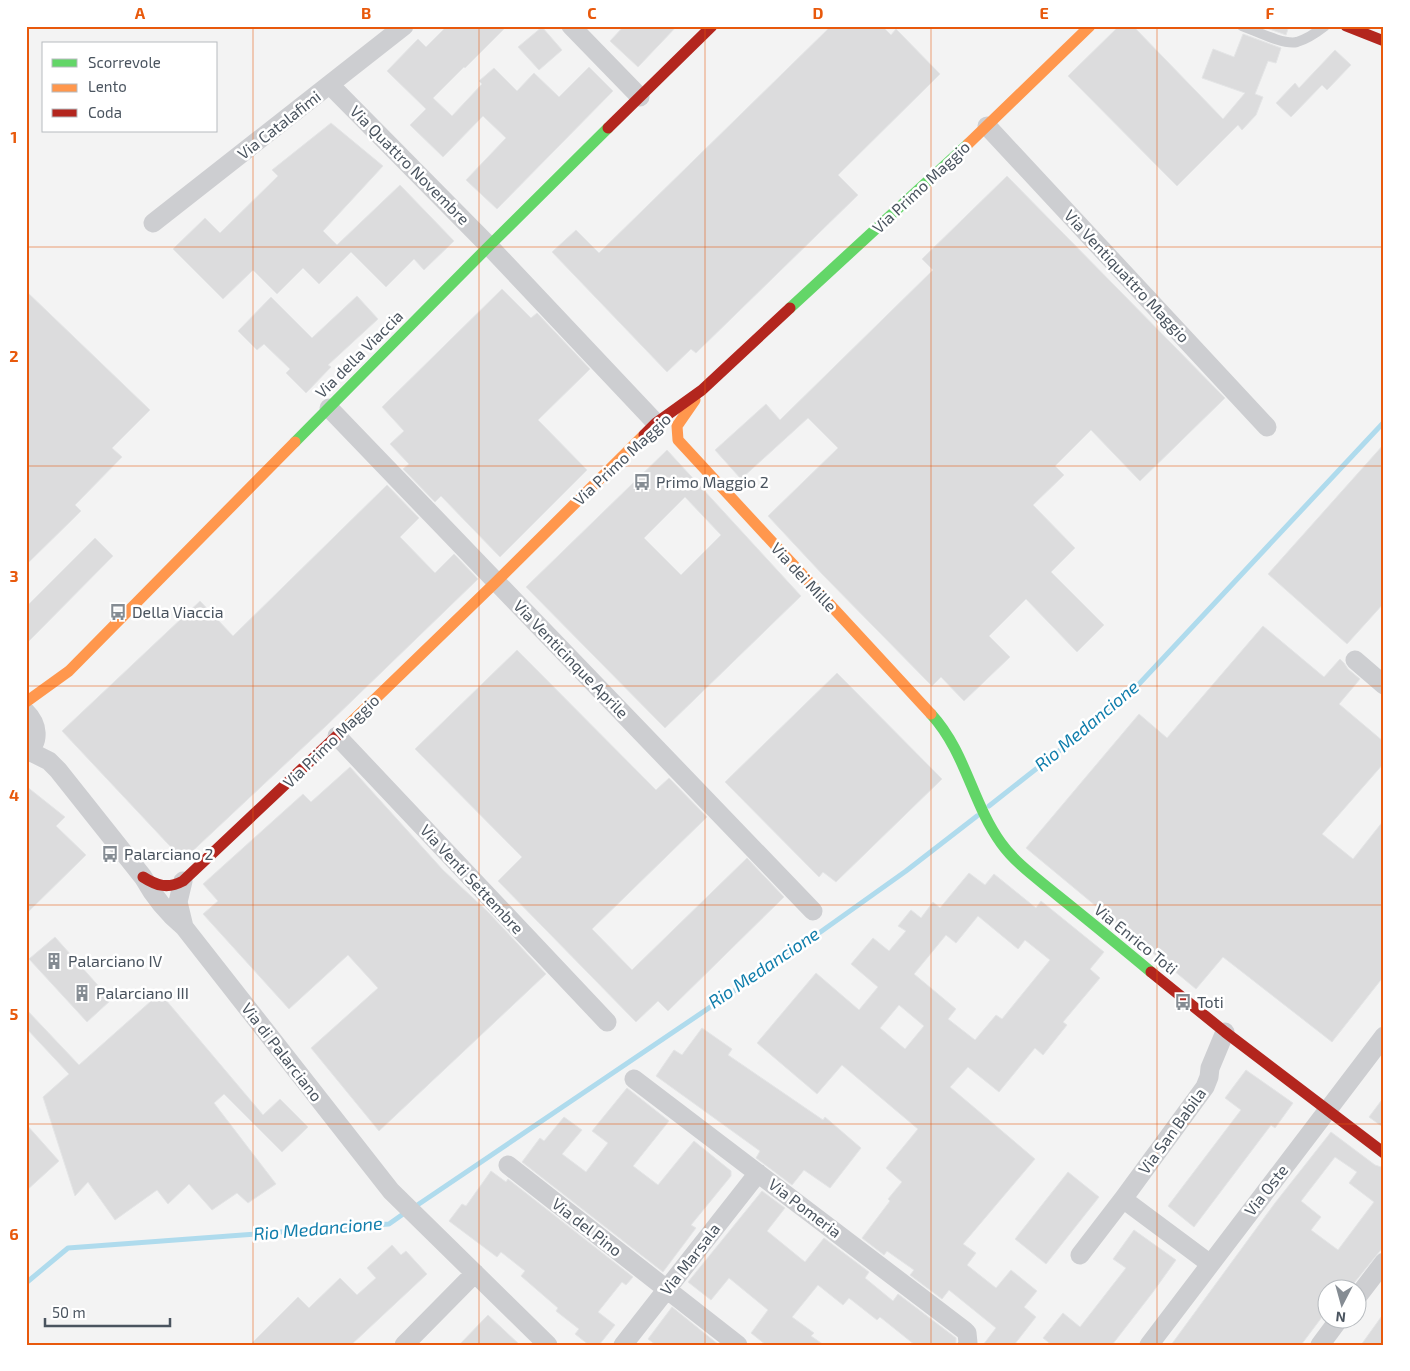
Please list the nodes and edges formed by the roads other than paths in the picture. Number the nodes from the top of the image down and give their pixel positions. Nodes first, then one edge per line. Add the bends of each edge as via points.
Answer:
1 (404, 26) edge
2 (571, 26) edge
3 (712, 26) edge
4 (1090, 26) edge
5 (1242, 26) edge
6 (1325, 26) edge
7 (1346, 26) edge
8 (1384, 41) edge
9 (330, 85) junction
10 (640, 97) junction
11 (987, 126) junction
12 (153, 223) dead end
13 (489, 246) junction
14 (702, 390) junction
15 (329, 408) junction
16 (656, 424) junction
17 (1267, 426) dead end
18 (497, 581) junction
19 (1355, 660) dead end
20 (1384, 684) edge
21 (26, 702) edge
22 (26, 712) edge
23 (337, 736) junction
24 (28, 752) edge
25 (962, 761) joint
26 (143, 877) junction
27 (183, 880) junction
28 (812, 911) dead end
29 (184, 927) junction
30 (607, 1022) dead end
31 (1225, 1032) junction
32 (1384, 1036) edge
33 (634, 1079) dead end
34 (1328, 1109) junction
35 (1384, 1153) edge
36 (508, 1164) dead end
37 (758, 1173) junction
38 (1123, 1199) junction
39 (1080, 1255) dead end
40 (1384, 1262) edge
41 (1209, 1263) junction
42 (474, 1273) junction
43 (1368, 1283) edge
44 (666, 1290) junction
45 (1333, 1328) edge
46 (968, 1344) edge
47 (404, 1345) edge
48 (548, 1345) edge
49 (624, 1345) edge
50 (738, 1345) edge
51 (1149, 1345) edge
52 (1320, 1345) edge

1 - 9 street, Via Catalafimi
2 - 10 street
3 - 10 street, Via della Viaccia
4 - 11 street, Via Primo Maggio
5 - 6 lane via 1295,43
7 - 8 street
9 - 12 street, Via Catalafimi
9 - 13 street, Via Quattro Novembre
10 - 13 street, Via della Viaccia
11 - 14 street, Via Primo Maggio
11 - 17 street, Via Ventiquattro Maggio
13 - 15 street, Via della Viaccia
13 - 16 street
14 - 16 street, Via Primo Maggio
14 - 25 street, Via dei Mille via 677,426 678,440 942,726
15 - 18 street, Via Venticinque Aprile
15 - 21 street, Via della Viaccia via 69,672
16 - 18 street, Via Primo Maggio
18 - 23 street, Via Primo Maggio
18 - 28 street, Via Venticinque Aprile
19 - 20 street
22 - 24 street via 32,718 37,735
23 - 27 street, Via Primo Maggio
23 - 30 street, Via Venti Settembre
24 - 26 street, Via di Palarciano via 49,761 58,770
25 - 31 street, Via Enrico Toti via 991,828 1022,866
26 - 27 street, Via Primo Maggio via 157,886 166,887
26 - 29 street, Via di Palarciano via 168,914
27 - 29 street via 178,902
29 - 42 street, Via di Palarciano via 391,1191
31 - 34 street, Via Enrico Toti
31 - 38 street, Via San Babila via 1205,1088
32 - 34 street, Via Oste
33 - 37 street, Via Pomeria
34 - 35 street, Via Enrico Toti
34 - 41 street, Via Oste
36 - 44 street, Via del Pino
37 - 44 street, Via Marsala
37 - 46 street, Via Pomeria via 964,1330
38 - 39 street, Via San Babila
38 - 41 street
40 - 43 street
41 - 51 street, Via Oste
42 - 47 street
42 - 48 street, Via di Palarciano
44 - 49 street, Via Marsala
44 - 50 street, Via del Pino
45 - 52 street

